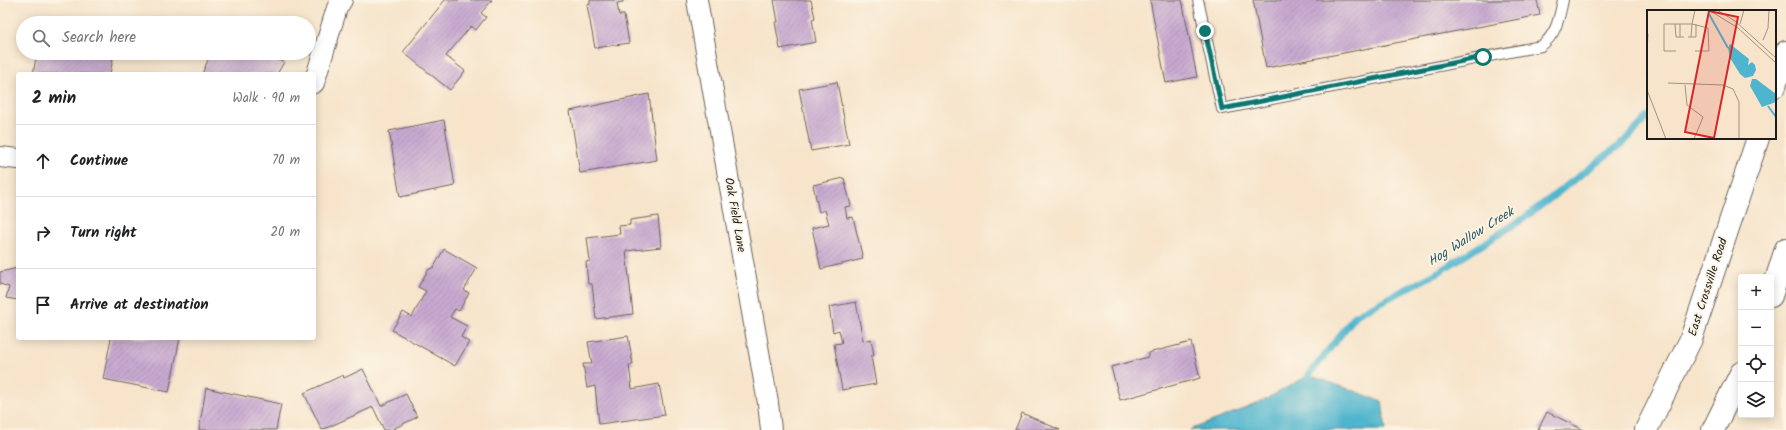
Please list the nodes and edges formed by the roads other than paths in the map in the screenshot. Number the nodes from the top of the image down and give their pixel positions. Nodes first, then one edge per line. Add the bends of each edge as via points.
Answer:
1 (342, 0) edge
2 (697, 0) edge
3 (1198, 0) edge
4 (1563, 0) edge
5 (1786, 52) edge
6 (316, 76) edge
7 (1776, 83) edge
8 (1758, 139) edge
9 (0, 157) edge
10 (16, 159) edge
11 (1786, 249) edge
12 (1774, 287) edge
13 (1738, 379) edge
14 (771, 430) edge
15 (1646, 430) edge
16 (1713, 430) edge

1 - 6 street via 337,8
2 - 14 street, Oak Field Lane
3 - 4 lane via 1222,109 1541,46 1550,39 1557,25
5 - 7 main road
8 - 15 main road, East Crossville Road via 1691,339
9 - 10 street
11 - 12 main road
13 - 16 main road

